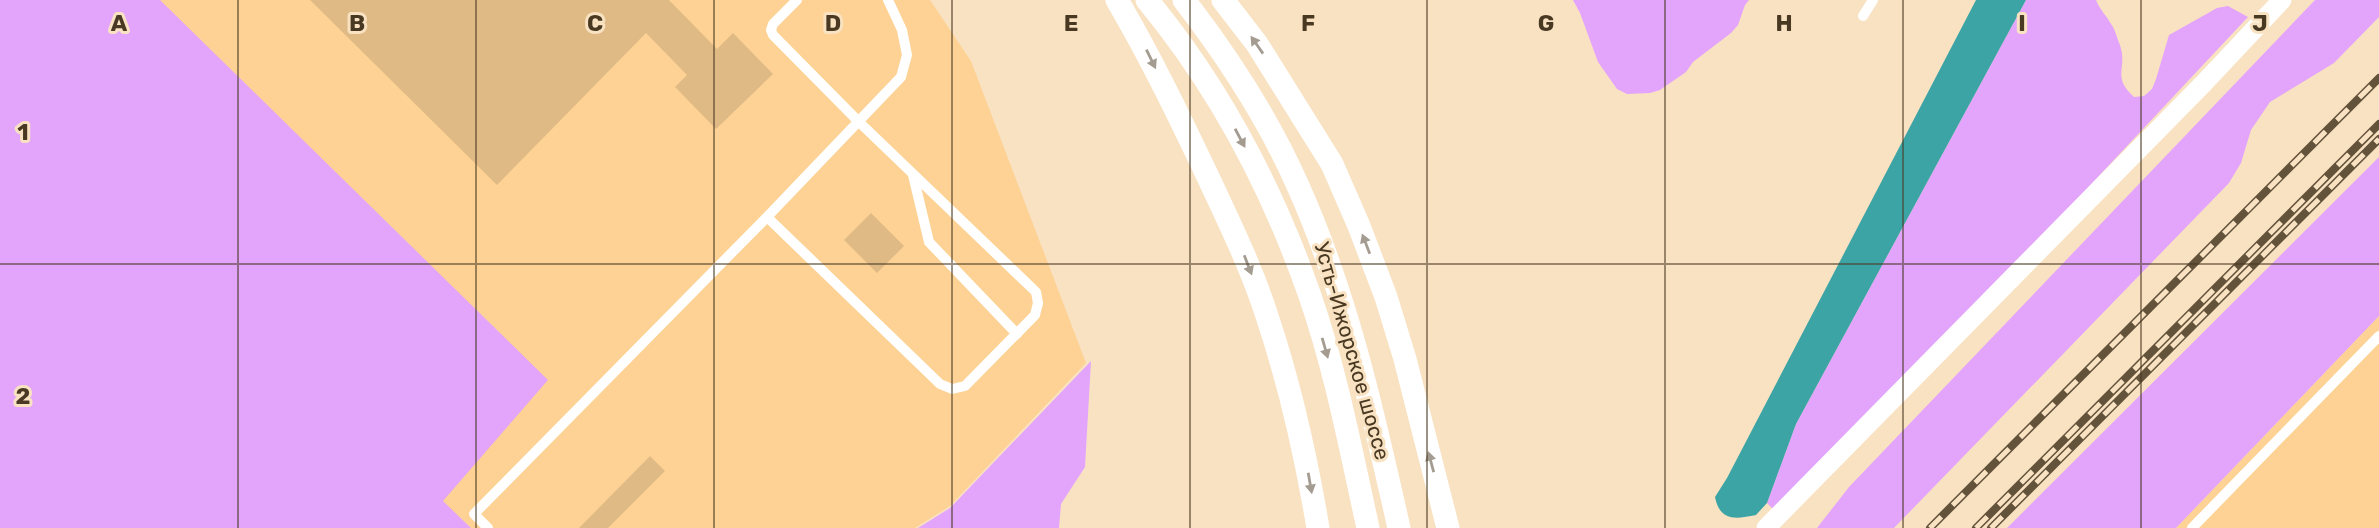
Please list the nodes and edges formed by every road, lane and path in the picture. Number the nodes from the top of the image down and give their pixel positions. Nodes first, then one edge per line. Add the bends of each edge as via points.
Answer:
1 (797, 0) edge
2 (888, 0) edge
3 (1117, 0) edge
4 (1147, 0) edge
5 (1184, 0) edge
6 (1223, 0) edge
7 (1874, 0) edge
8 (2282, 0) edge
9 (1863, 16) dead end
10 (858, 121) junction
11 (913, 174) junction
12 (767, 217) junction
13 (1017, 334) junction
14 (2379, 336) edge
15 (488, 528) edge
16 (1318, 528) edge
17 (1368, 528) edge
18 (1399, 528) edge
19 (1448, 528) edge
20 (1766, 528) edge
21 (2192, 528) edge

1 - 10 lane via 773,24 773,35
2 - 10 lane via 907,55 901,77
3 -> 16 street via 1191,141 1267,316 1303,443
4 -> 17 street, Усть-Ижорское шоссе via 1218,97 1283,227 1311,297 1344,416
5 - 18 street, Усть-Ижорское шоссе via 1231,62 1298,184 1342,302
19 -> 6 street via 1405,359 1354,214 1332,164 1257,44
7 - 9 lane
8 - 20 street
10 - 11 lane
10 - 12 lane
11 - 13 lane via 929,242
11 - 13 lane via 1036,292 1035,315
12 - 13 lane via 940,384 965,386
12 - 15 lane via 474,514
14 - 21 lane

